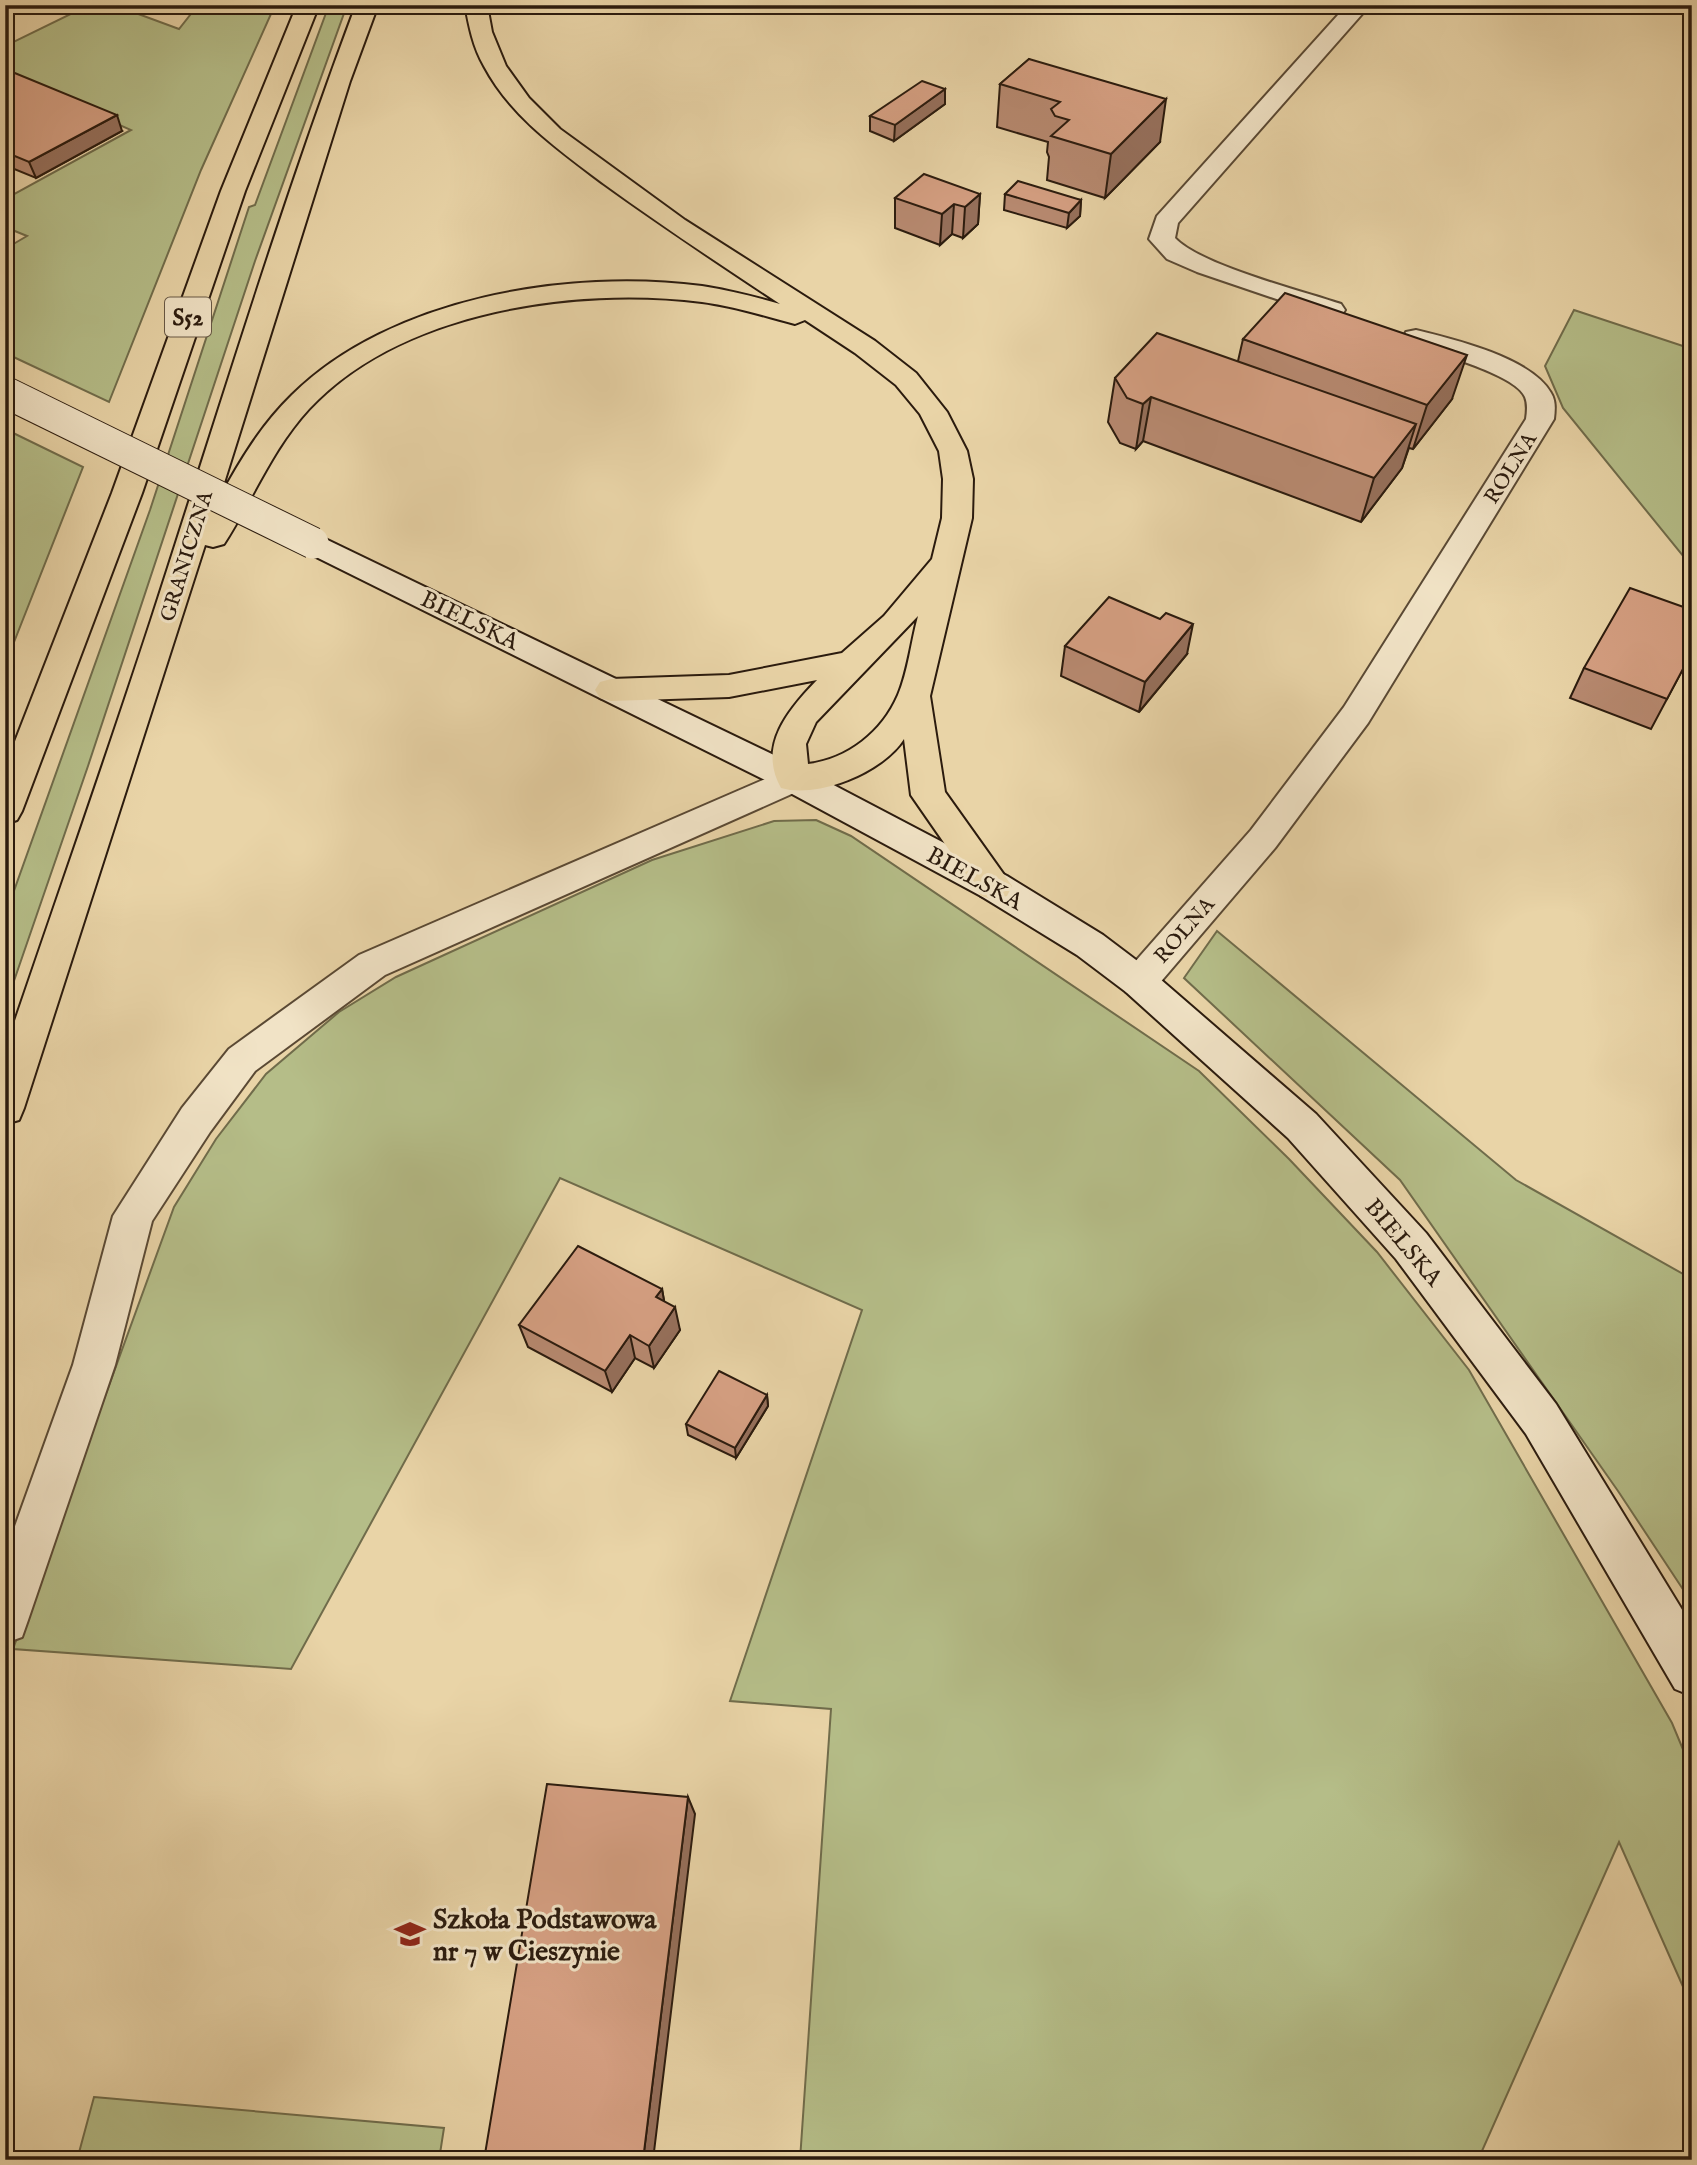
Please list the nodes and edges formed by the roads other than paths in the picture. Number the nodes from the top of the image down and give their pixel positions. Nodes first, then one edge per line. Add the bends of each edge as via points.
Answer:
1 (308, 5) edge
2 (367, 5) edge
3 (476, 5) edge
4 (1359, 5) edge
5 (832, 327) junction
6 (5, 392) edge
7 (945, 563) junction
8 (166, 621) junction
9 (75, 632) junction
10 (852, 662) junction
11 (611, 690) junction
12 (914, 696) junction
13 (5, 743) edge
14 (793, 779) junction
15 (5, 811) edge
16 (994, 886) junction
17 (1139, 982) junction
18 (5, 1108) edge
19 (5, 1620) edge
20 (1692, 1672) edge

1 - 9 highway, S52 via 233,191
2 - 8 highway, GRANICZNA via 251,348
3 - 5 highway via 495,66 552,134 676,225
4 - 17 street, ROLNA via 1166,221 1162,239 1176,254 1206,267 1492,363 1537,391 1540,419 1356,715 1263,839
5 - 7 highway via 906,379 933,412 953,452 957,518
5 - 8 highway via 693,293 642,291 525,298 459,312 413,329 317,386 283,422 256,460
6 - 11 street, BIELSKA, bridge
7 - 10 highway via 895,623
7 - 12 highway
8 - 18 highway, GRANICZNA
9 - 13 highway
9 - 15 highway, S52
10 - 11 highway via 729,686
10 - 14 highway via 802,716 789,744
11 - 14 street, BIELSKA
12 - 14 highway via 886,742 833,773
12 - 16 highway via 928,795
14 - 16 street, BIELSKA
14 - 19 street via 372,965 243,1060 196,1120 132,1216 94,1364
16 - 17 street, BIELSKA via 1090,945
17 - 20 street, BIELSKA via 1302,1126 1412,1246 1541,1419

